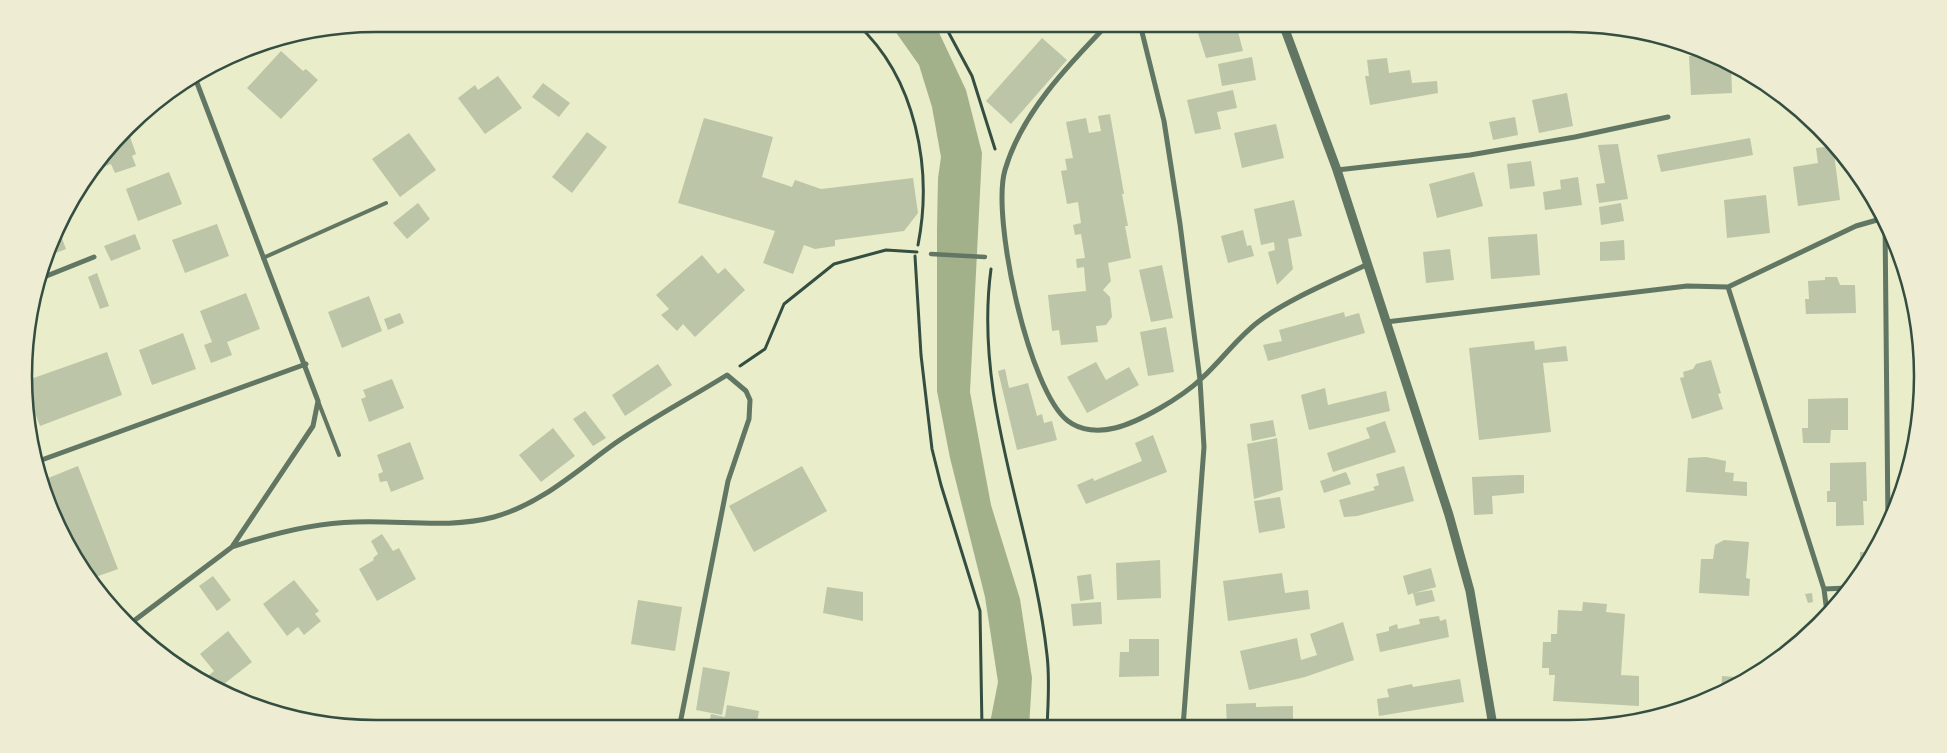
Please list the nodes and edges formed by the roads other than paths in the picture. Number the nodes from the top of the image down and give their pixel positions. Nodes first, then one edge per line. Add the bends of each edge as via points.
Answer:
1 (1101, 32) edge
2 (1142, 32) edge
3 (1286, 32) edge
4 (197, 83) edge
5 (1668, 117) dead end
6 (1337, 170) junction
7 (386, 203) dead end
8 (1877, 221) edge
9 (1884, 236) edge
10 (931, 254) road end
11 (94, 257) dead end
12 (985, 257) dead end
13 (263, 258) junction
14 (1368, 264) junction
15 (48, 275) edge
16 (1728, 287) junction
17 (1386, 322) junction
18 (306, 364) junction
19 (1200, 380) junction
20 (318, 401) junction
21 (339, 455) dead end
22 (43, 460) edge
23 (1888, 508) edge
24 (232, 547) junction
25 (1841, 588) edge
26 (1824, 589) junction
27 (1826, 606) edge
28 (135, 621) edge
29 (681, 720) edge
30 (1184, 720) edge
31 (1492, 720) edge

1 - 19 street via 1033,111 1004,171 1004,231 1023,328 1049,393 1067,420 1077,427 1092,430 1114,428 1139,419
2 - 19 street via 1165,130
3 - 6 street
4 - 13 street
5 - 6 street via 1470,155
6 - 14 street
7 - 13 lane
8 - 16 street via 1856,226
9 - 23 street
10 - 12 street
11 - 15 street
13 - 18 street
14 - 17 street
14 - 19 street via 1258,322
16 - 17 street via 1687,286
16 - 26 street
17 - 31 street via 1449,515 1470,591
18 - 20 street
18 - 22 street
19 - 30 street via 1204,447
20 - 21 lane
20 - 24 street via 313,426
24 - 28 street
24 - 29 street via 273,534 353,522 447,523 476,521 506,513 537,500 615,444 727,375 746,391 750,400 749,419 728,481
25 - 26 street
26 - 27 street

